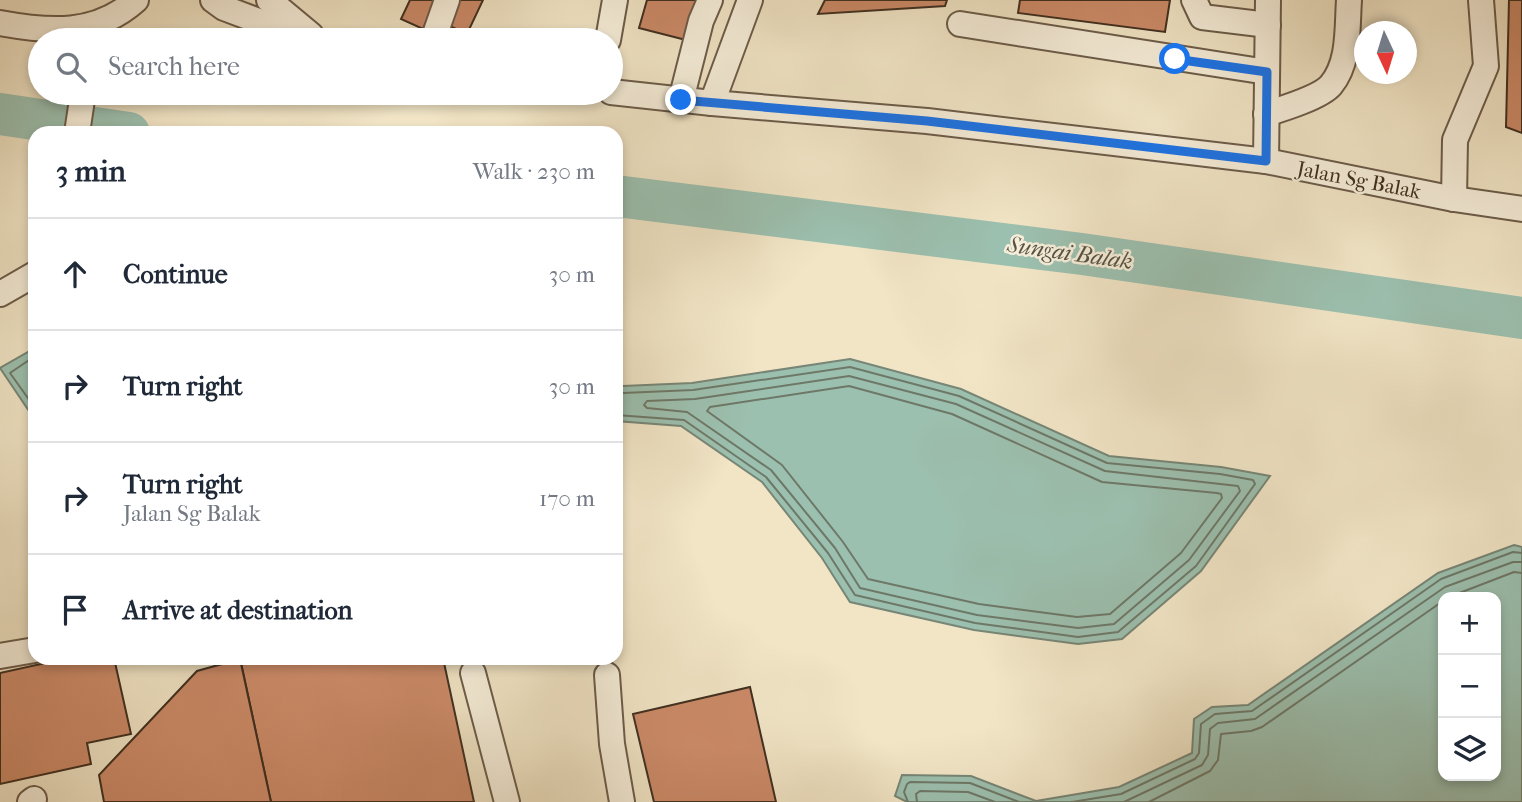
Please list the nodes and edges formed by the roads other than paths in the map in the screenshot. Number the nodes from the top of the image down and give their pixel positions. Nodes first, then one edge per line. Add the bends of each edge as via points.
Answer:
1 (136, 0) edge
2 (213, 0) edge
3 (269, 0) edge
4 (447, 0) edge
5 (615, 0) edge
6 (710, 0) edge
7 (750, 0) edge
8 (1194, 0) edge
9 (1268, 0) edge
10 (1349, 0) edge
11 (1481, 0) edge
12 (0, 23) edge
13 (960, 24) dead end
14 (1268, 25) junction
15 (29, 28) edge
16 (98, 28) edge
17 (277, 28) edge
18 (303, 28) edge
19 (437, 28) edge
20 (610, 28) edge
21 (1267, 72) junction
22 (623, 93) edge
23 (681, 100) junction
24 (712, 103) junction
25 (82, 105) edge
26 (1266, 114) junction
27 (79, 126) edge
28 (1266, 161) junction
29 (1454, 198) junction
30 (1522, 209) edge
31 (28, 278) edge
32 (0, 294) edge
33 (28, 651) edge
34 (0, 656) edge
35 (473, 673) dead end
36 (607, 675) dead end
37 (507, 802) edge
38 (622, 802) edge

1 - 16 street
2 - 17 street
3 - 18 street
4 - 19 street
5 - 20 street
6 - 23 street
7 - 24 street
8 - 14 street via 1202,17
9 - 14 street
10 - 26 street via 1345,57 1331,86
11 - 29 street via 1486,66 1455,140
12 - 15 street
13 - 21 street
14 - 21 street
21 - 26 street
22 - 23 street, Jalan Sg Balak
23 - 24 street, Jalan Sg Balak
24 - 28 street, Jalan Sg Balak via 927,121
25 - 27 street
26 - 28 street
28 - 29 street, Jalan Sg Balak
29 - 30 street, Jalan Sg Balak
31 - 32 street
33 - 34 street
35 - 37 street
36 - 38 street

